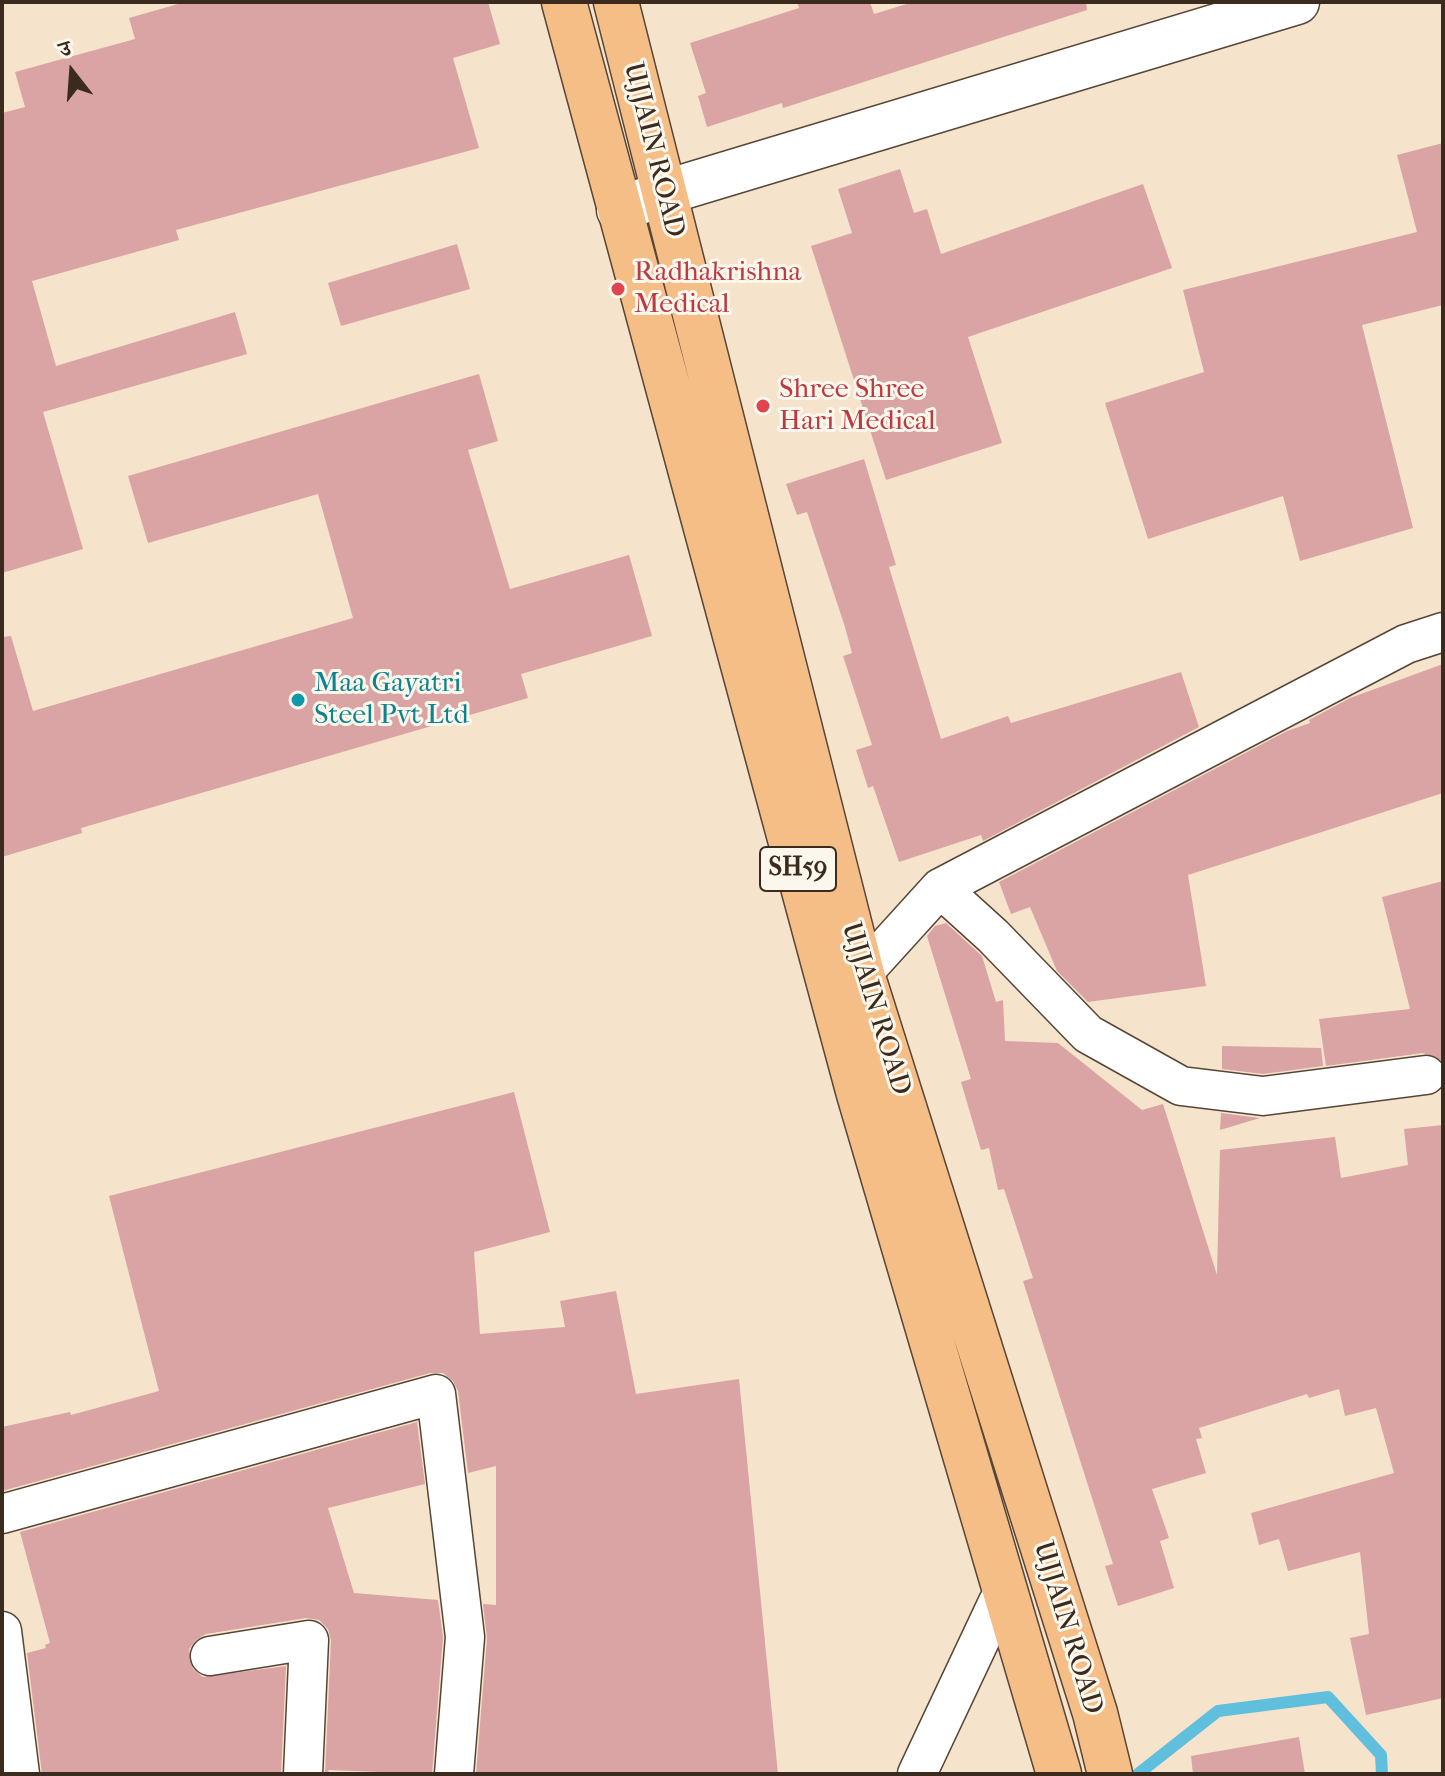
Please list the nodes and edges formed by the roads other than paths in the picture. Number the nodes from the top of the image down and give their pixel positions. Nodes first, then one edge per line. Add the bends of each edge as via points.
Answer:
1 (564, 2) edge
2 (616, 2) edge
3 (1297, 2) edge
4 (663, 193) junction
5 (619, 210) junction
6 (1443, 632) edge
7 (940, 888) junction
8 (862, 974) junction
9 (1426, 1075) dead end
10 (2, 1514) edge
11 (1008, 1595) junction
12 (2, 1631) edge
13 (210, 1656) dead end
14 (20, 1774) edge
15 (303, 1774) edge
16 (454, 1774) edge
17 (917, 1774) edge
18 (1059, 1774) edge
19 (1110, 1774) edge

1 - 5 main road, UJJAIN ROAD / SH59
2 - 4 main road, UJJAIN ROAD / SH59
3 - 4 street
4 - 5 street
4 - 8 main road, UJJAIN ROAD / SH59
5 - 11 main road, UJJAIN ROAD / SH59 via 859,1094
6 - 7 street via 1406,644
7 - 8 street
7 - 9 street via 1088,1034 1181,1086 1263,1096
8 - 19 main road, UJJAIN ROAD / SH59
10 - 16 street via 436,1394 465,1637
11 - 17 street via 998,1602
11 - 18 main road, UJJAIN ROAD / SH59
12 - 14 street
13 - 15 street via 309,1640

